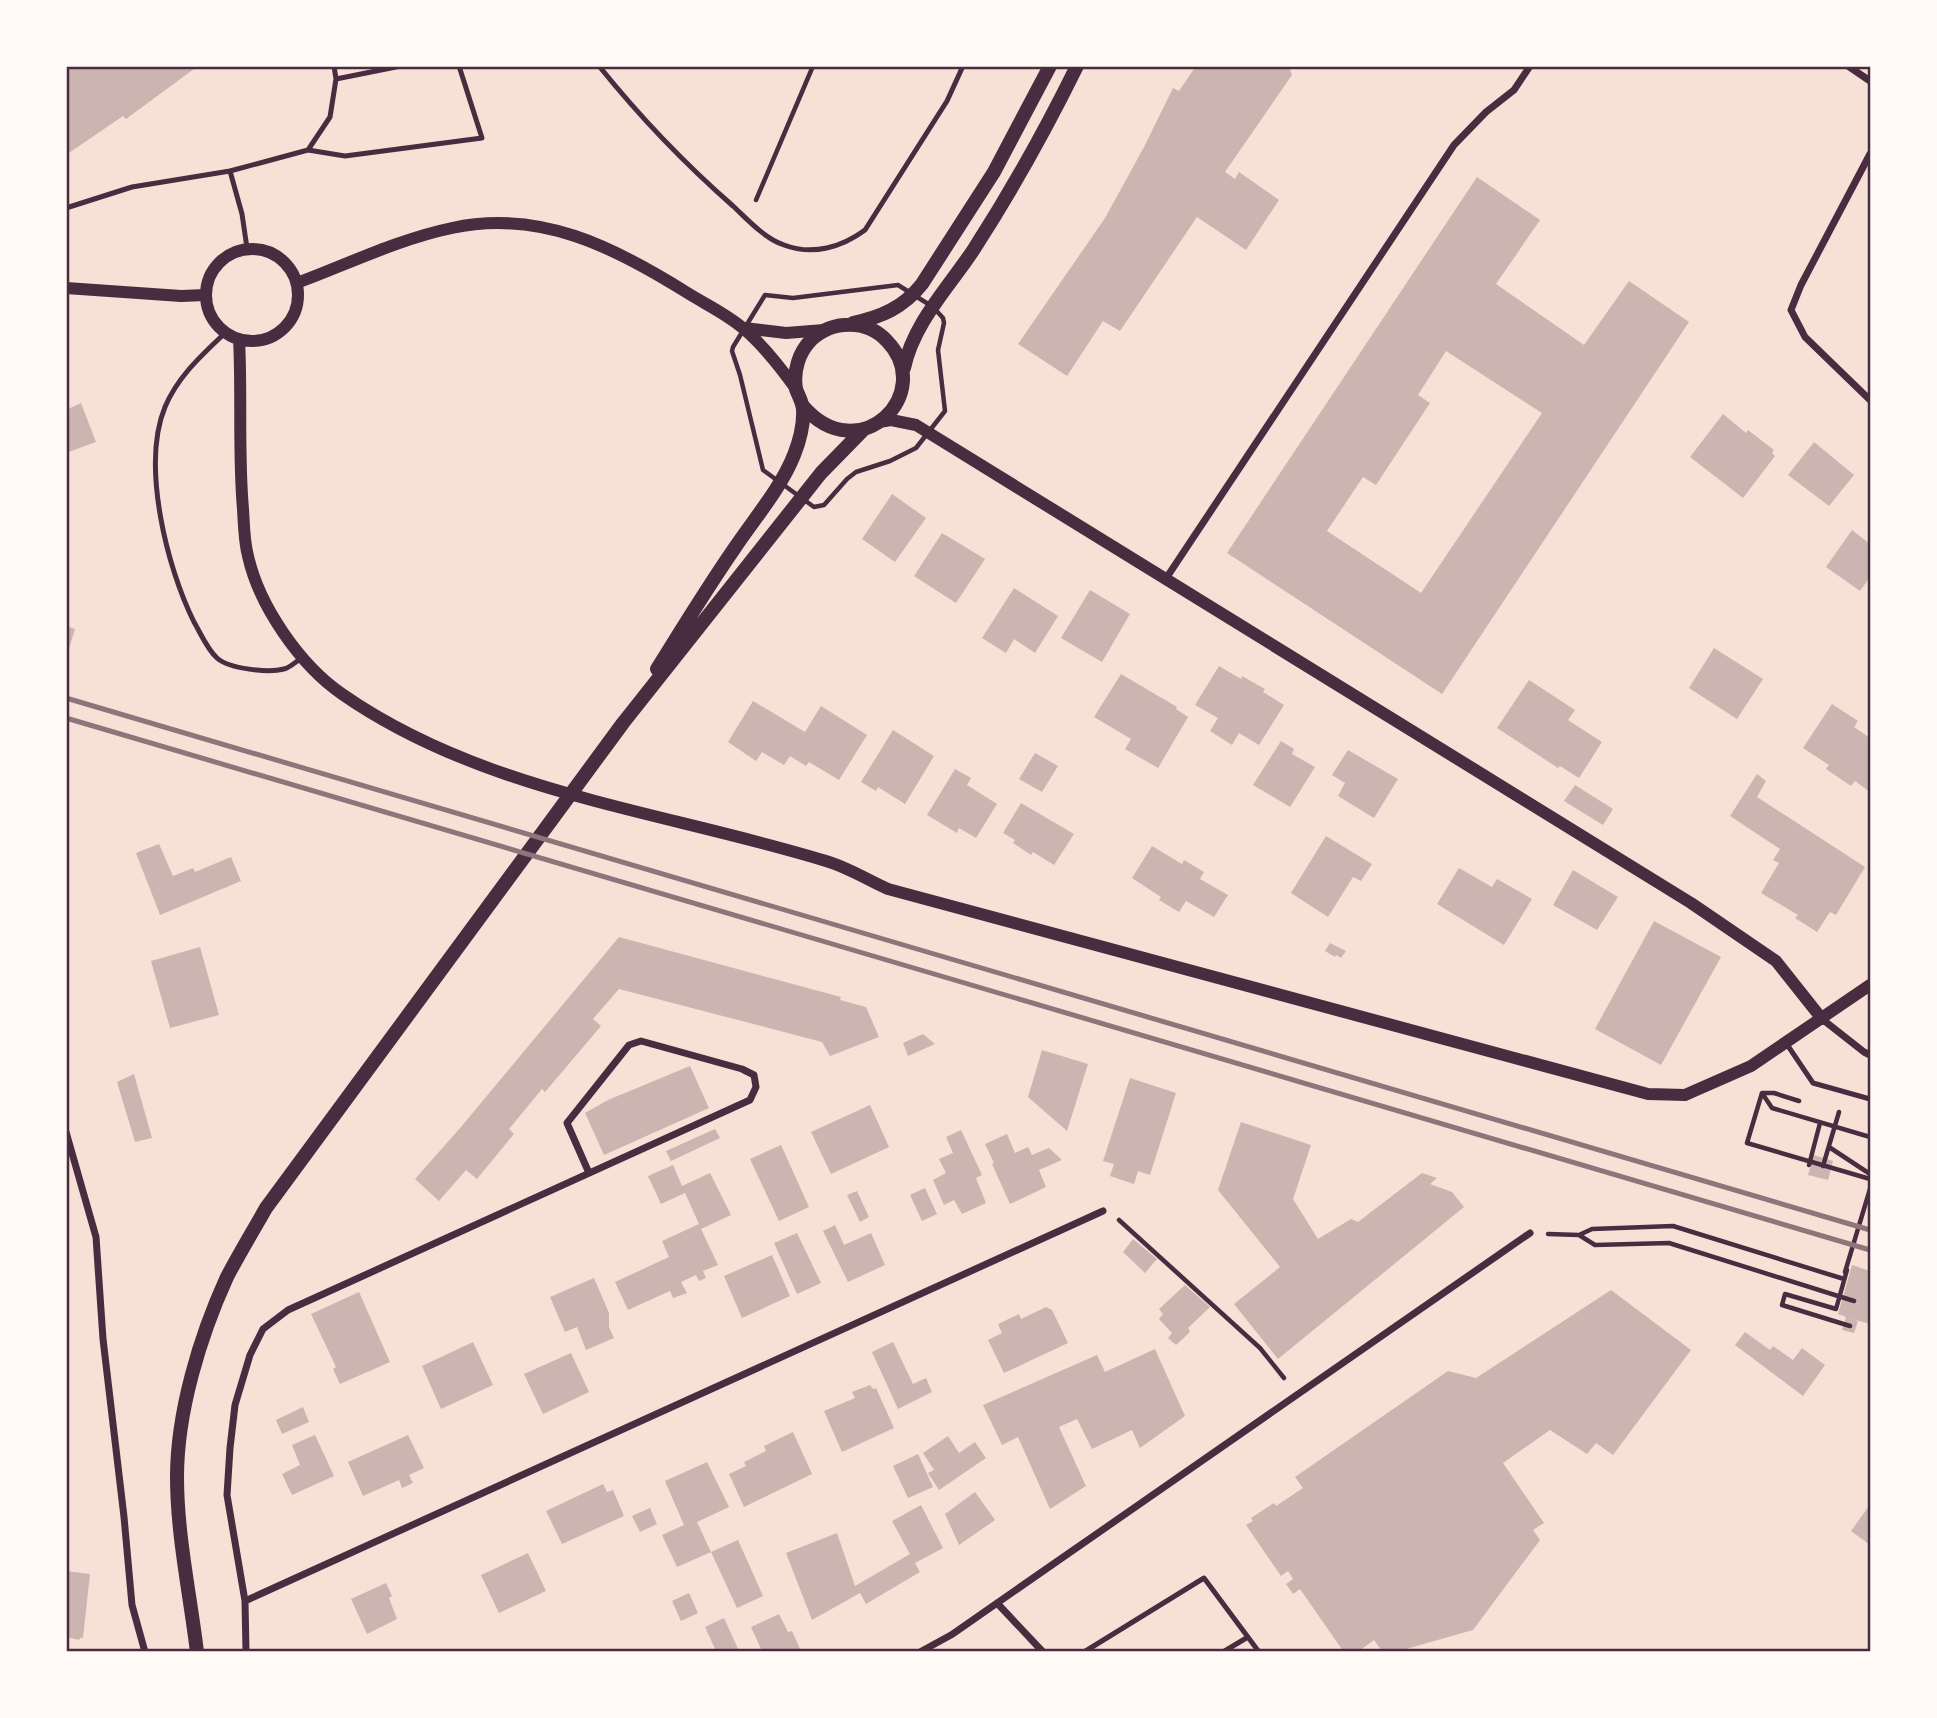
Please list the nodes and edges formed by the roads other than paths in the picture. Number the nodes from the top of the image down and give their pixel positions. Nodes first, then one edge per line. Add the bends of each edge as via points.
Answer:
1 (334, 66) edge
2 (401, 66) edge
3 (458, 66) edge
4 (599, 66) edge
5 (963, 66) edge
6 (1050, 66) edge
7 (1077, 66) edge
8 (1530, 66) edge
9 (1848, 66) edge
10 (336, 79) junction
11 (1871, 82) edge
12 (308, 150) junction
13 (1871, 154) edge
14 (230, 172) junction
15 (66, 208) edge
16 (247, 248) junction
17 (297, 283) junction
18 (66, 288) edge
19 (205, 295) junction
20 (849, 324) junction
21 (744, 328) junction
22 (824, 330) junction
23 (225, 333) junction
24 (239, 339) junction
25 (903, 374) junction
26 (796, 389) junction
27 (1871, 400) edge
28 (803, 405) junction
29 (879, 422) junction
30 (864, 429) junction
31 (1165, 580) junction
32 (303, 657) junction
33 (624, 723) junction
34 (1871, 985) edge
35 (1822, 1019) junction
36 (1786, 1043) junction
37 (1871, 1055) edge
38 (1871, 1099) edge
39 (66, 1132) edge
40 (589, 1173) junction
41 (1103, 1211) road end
42 (1530, 1233) road end
43 (245, 1601) junction
44 (997, 1603) junction
45 (1248, 1637) junction
46 (145, 1651) edge
47 (197, 1651) edge
48 (246, 1651) edge
49 (920, 1651) edge
50 (1043, 1651) edge
51 (1084, 1651) edge
52 (1223, 1651) edge
53 (1259, 1651) edge

1 - 10 lane
2 - 10 lane
3 - 12 lane via 482,138 345,156
4 - 5 lane via 684,164 747,220 784,245 808,250 849,242 865,230 947,101
6 - 20 main road via 994,172 914,295 878,318
7 - 25 main road via 1005,200 918,327
8 - 31 street via 1514,90 1454,145
9 - 11 street
10 - 12 lane via 330,117
12 - 14 lane
13 - 27 street via 1791,310 1805,337
14 - 15 lane via 132,187
14 - 16 lane
16 - 17 street via 284,260
16 - 19 street via 233,252 212,269
17 - 21 street via 454,227 512,224 561,229 603,245 649,268
17 - 24 street via 296,311 279,333 267,339
18 - 19 street
19 - 23 street via 208,310
20 - 22 main road
20 - 25 main road via 886,339 899,357
21 - 22 street via 786,333
21 - 26 street
22 - 26 main road via 800,355
23 - 24 street
23 - 32 lane via 184,375 165,407 157,436 157,496 167,554 184,603 218,660 263,670 284,669
24 - 32 street via 240,477 248,557 261,596
25 - 29 main road via 897,401
26 - 28 main road
28 - 30 main road via 814,419 830,428
28 - 33 main road via 801,437 779,483 710,582
29 - 30 main road
29 - 31 street via 903,421 929,433
30 - 33 main road via 801,498
31 - 35 street via 1691,903 1776,961
32 - 36 street via 340,693 381,718 454,755 511,775 829,861 888,889 1648,1094 1685,1094 1751,1066
33 - 47 main road via 266,1208 228,1277 202,1341 184,1411 177,1478
34 - 35 street
35 - 36 street
35 - 37 street
36 - 38 lane via 1813,1083
39 - 46 street via 96,1237 132,1605
40 - 40 street via 567,1124 629,1045 641,1041 754,1075 756,1087 750,1100
40 - 43 street via 288,1310 263,1329 235,1405 230,1448 227,1495
41 - 43 street
42 - 44 street
43 - 48 street
44 - 49 street
44 - 50 street
45 - 51 lane via 1204,1578
45 - 52 lane
45 - 53 lane

